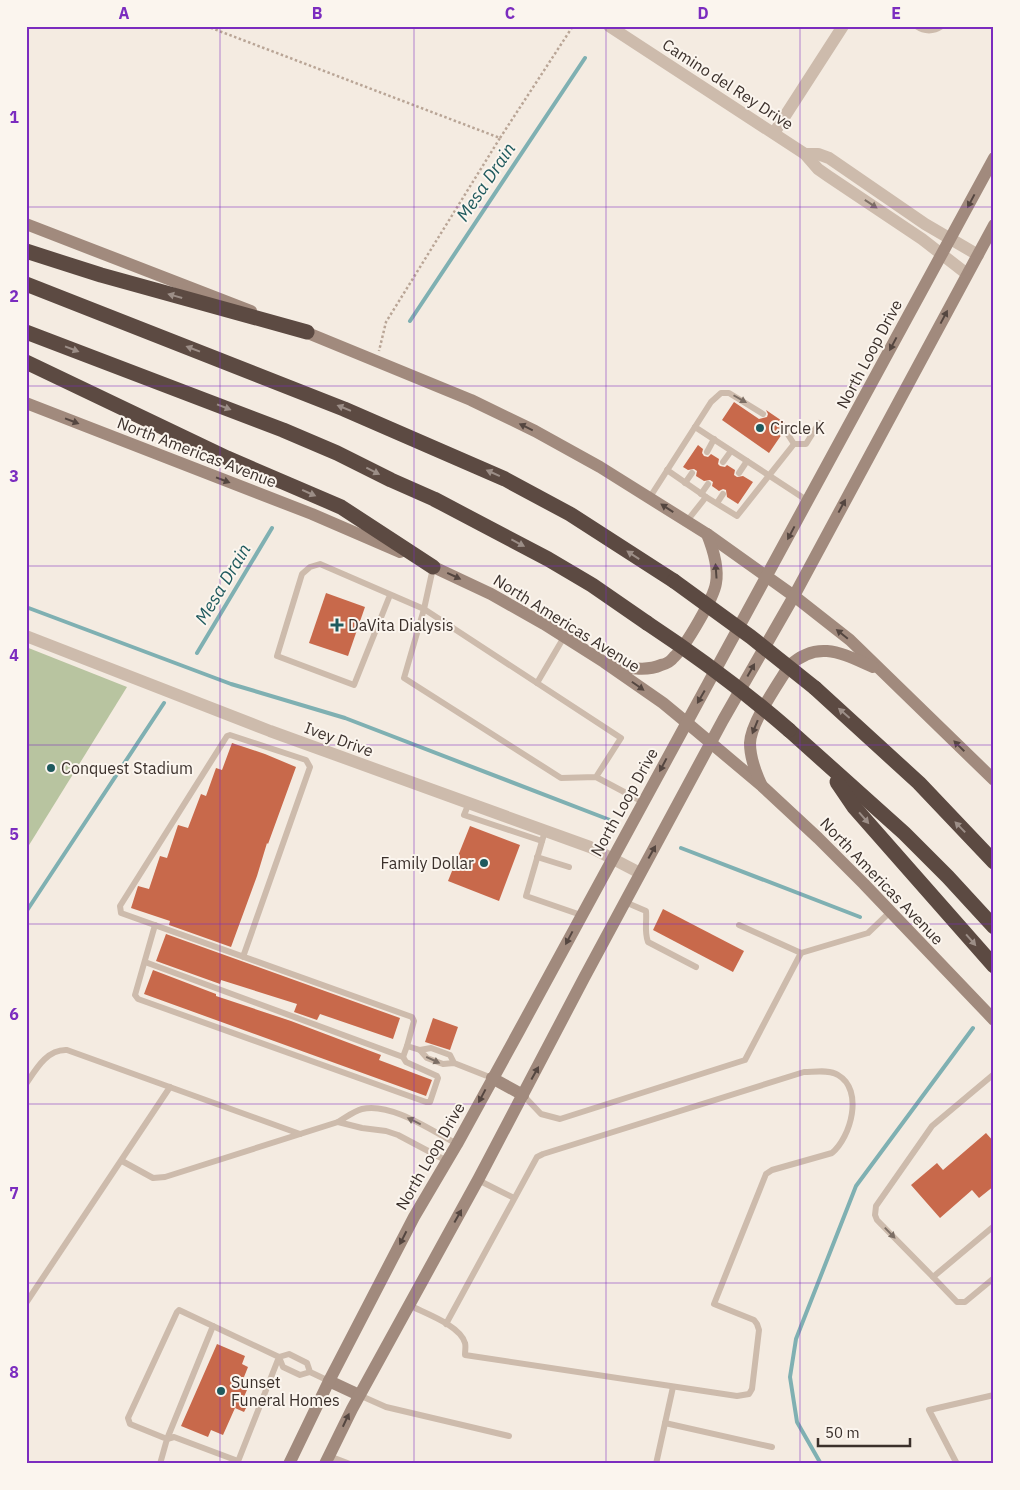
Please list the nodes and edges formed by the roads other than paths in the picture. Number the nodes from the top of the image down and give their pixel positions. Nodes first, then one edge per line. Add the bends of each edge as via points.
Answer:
1 (609, 26) edge
2 (844, 26) edge
3 (916, 26) edge
4 (942, 26) edge
5 (774, 133) junction
6 (805, 154) junction
7 (994, 158) edge
8 (862, 181) junction
9 (855, 194) junction
10 (26, 224) edge
11 (994, 225) edge
12 (950, 239) junction
13 (26, 251) edge
14 (941, 254) junction
15 (978, 255) junction
16 (967, 274) junction
17 (26, 284) edge
18 (26, 332) edge
19 (306, 332) junction
20 (26, 362) edge
21 (26, 403) edge
22 (763, 414) dead end
23 (819, 423) dead end
24 (695, 426) junction
25 (785, 430) dead end
26 (714, 439) junction
27 (794, 444) junction
28 (731, 451) junction
29 (707, 452) dead end
30 (746, 461) junction
31 (723, 462) dead end
32 (667, 470) junction
33 (692, 473) dead end
34 (738, 473) dead end
35 (769, 476) junction
36 (686, 483) junction
37 (708, 484) dead end
38 (723, 494) dead end
39 (704, 495) junction
40 (650, 497) junction
41 (808, 502) junction
42 (717, 503) junction
43 (688, 522) junction
44 (707, 534) junction
45 (434, 567) junction
46 (766, 577) junction
47 (390, 595) junction
48 (794, 596) junction
49 (424, 609) junction
50 (26, 636) edge
51 (564, 637) junction
52 (604, 662) junction
53 (882, 672) junction
54 (537, 683) junction
55 (686, 722) junction
56 (711, 744) junction
57 (826, 764) junction
58 (596, 777) junction
59 (994, 780) edge
60 (762, 786) junction
61 (643, 802) junction
62 (543, 836) junction
63 (537, 857) junction
64 (612, 859) junction
65 (994, 862) edge
66 (569, 867) dead end
67 (640, 873) junction
68 (625, 902) junction
69 (890, 912) junction
70 (581, 915) junction
71 (155, 925) junction
72 (739, 926) dead end
73 (994, 927) edge
74 (801, 953) junction
75 (243, 957) junction
76 (145, 962) junction
77 (991, 963) edge
78 (696, 967) dead end
79 (994, 1020) edge
80 (406, 1046) junction
81 (420, 1050) junction
82 (403, 1057) junction
83 (454, 1063) junction
84 (994, 1074) edge
85 (492, 1078) junction
86 (26, 1084) edge
87 (170, 1087) junction
88 (522, 1095) junction
89 (338, 1122) junction
90 (300, 1134) junction
91 (457, 1144) junction
92 (122, 1161) junction
93 (447, 1161) junction
94 (478, 1180) junction
95 (514, 1198) junction
96 (994, 1226) edge
97 (933, 1277) junction
98 (994, 1278) edge
99 (26, 1303) edge
100 (409, 1305) junction
101 (446, 1324) junction
102 (213, 1326) junction
103 (279, 1357) junction
104 (310, 1372) junction
105 (329, 1380) junction
106 (673, 1387) junction
107 (359, 1395) junction
108 (994, 1395) edge
109 (665, 1423) junction
110 (508, 1436) dead end
111 (166, 1440) junction
112 (772, 1447) dead end
113 (327, 1460) edge
114 (237, 1462) edge
115 (160, 1464) edge
116 (289, 1464) edge
117 (350, 1464) edge
118 (656, 1464) edge
119 (957, 1464) edge

1 - 5 street, Camino del Rey Drive
2 - 5 street
3 - 4 lane via 936,31
5 - 6 street, Camino del Rey Drive
6 - 8 street, Camino del Rey Drive via 829,158
6 - 9 street, Camino del Rey Drive via 818,169
7 -> 12 main road, North Loop Drive
8 - 9 street
8 - 12 street, Camino del Rey Drive
9 -> 14 street, Camino del Rey Drive
10 - 19 main road
11 - 15 main road
12 - 14 main road, North Loop Drive
12 - 15 street, Camino del Rey Drive
19 -> 13 highway
14 - 16 street, Camino del Rey Drive
14 -> 41 main road, North Loop Drive
15 - 16 main road
48 -> 16 main road
65 -> 17 highway, bridge via 919,783 815,688 674,581 570,514 505,479 344,408
18 -> 57 highway, bridge via 337,453 548,559 704,661 755,700
40 -> 19 main road via 535,431 470,400
20 -> 45 highway via 227,458 341,507
21 -> 45 main road, North Americas Avenue via 312,514
24 -> 22 lane via 711,402 721,394 729,393
23 - 27 lane via 806,444
24 - 26 lane
24 - 32 lane
25 - 27 lane
26 - 28 lane
26 - 29 lane
27 - 35 lane
28 - 30 lane
28 - 31 lane
30 - 34 lane
30 - 35 lane
32 - 36 lane
32 - 40 lane
33 - 36 lane
35 - 41 lane
35 - 42 lane via 737,516
36 - 39 lane
37 - 39 lane
38 - 42 lane
39 - 42 lane
39 - 43 lane
43 -> 40 main road
41 -> 46 main road, North Loop Drive
43 - 44 main road
44 - 46 main road
52 -> 44 main road via 634,669 651,668 675,657 716,584 717,570
45 - 49 lane
45 -> 51 main road, North Americas Avenue via 491,594
46 - 48 main road
46 -> 55 main road, North Loop Drive
47 - 47 lane via 354,685 277,656 302,574 310,567 320,564
47 - 49 lane
53 -> 48 main road via 850,640
56 -> 48 main road
49 - 54 lane
49 - 58 lane via 404,678 561,778
50 - 62 street, Ivey Drive via 270,731 469,803
51 - 52 main road, North Americas Avenue
51 - 54 lane
52 -> 55 main road, North Americas Avenue
59 -> 53 main road
53 -> 60 main road via 847,655 829,651 794,661 759,717 750,743
54 - 58 lane via 621,738
55 - 56 main road, North Americas Avenue
55 -> 61 main road, North Loop Drive
56 - 60 main road, North Americas Avenue
67 -> 56 main road
57 - 73 highway via 904,833
57 -> 77 highway via 854,807
58 - 61 lane
60 - 69 main road, North Americas Avenue
61 - 64 main road, North Loop Drive
62 - 63 lane
62 - 64 street, Ivey Drive via 590,847
63 - 66 lane
63 - 70 lane via 526,896
64 - 67 street, Ivey Drive
64 - 70 main road, North Loop Drive
67 - 68 main road
68 - 78 lane via 646,911 648,942
88 -> 68 main road
69 - 74 lane via 868,933
69 - 79 main road, North Americas Avenue
70 -> 85 main road, North Loop Drive
71 - 75 lane
71 - 75 lane via 122,913 120,906 227,736 306,760 310,767
71 - 76 lane
72 - 74 lane
74 - 88 lane via 745,1060 560,1119 541,1114
75 - 80 lane via 412,1017 414,1021
76 - 82 lane
76 - 82 lane via 135,994 138,999 430,1102 437,1076 406,1062
80 - 81 lane
80 - 82 lane
81 -> 83 lane via 427,1058 443,1064
81 - 83 lane via 431,1048 450,1056
83 - 85 lane
84 -> 97 lane via 932,1126 876,1206 877,1220
85 - 88 main road
85 -> 91 main road, North Loop Drive
86 - 87 lane via 44,1059 60,1050 67,1050
87 - 90 lane
87 - 92 lane
88 - 94 main road
89 - 90 lane
91 -> 89 lane via 394,1111 362,1109
89 - 93 lane via 398,1135
90 - 92 lane via 165,1177 154,1178
91 - 93 main road, North Loop Drive
92 - 99 lane
93 -> 105 main road, North Loop Drive
94 - 95 lane
100 -> 94 main road
95 - 101 lane
95 - 106 lane via 537,1158 543,1154 804,1072 828,1072 844,1080 849,1086 853,1111 844,1138 832,1153 766,1174 714,1304 757,1324 752,1389 749,1394 737,1396
96 - 97 lane
97 - 98 lane via 957,1302 966,1302
100 - 101 lane
100 - 107 main road
101 - 106 lane via 460,1334 465,1342 466,1355
102 - 103 lane
102 - 111 lane
102 - 111 lane via 179,1310 177,1312 128,1418 130,1424
103 - 104 lane via 283,1367 300,1375
103 - 104 lane via 289,1354 308,1363
103 - 114 lane
104 - 105 lane
105 - 107 main road
105 - 116 main road, North Loop Drive
106 - 109 lane
107 - 110 lane via 386,1407
113 -> 107 main road
108 - 119 lane via 929,1410
109 - 112 lane
109 - 118 lane
111 - 114 lane via 174,1437
111 - 115 lane
113 - 117 lane

